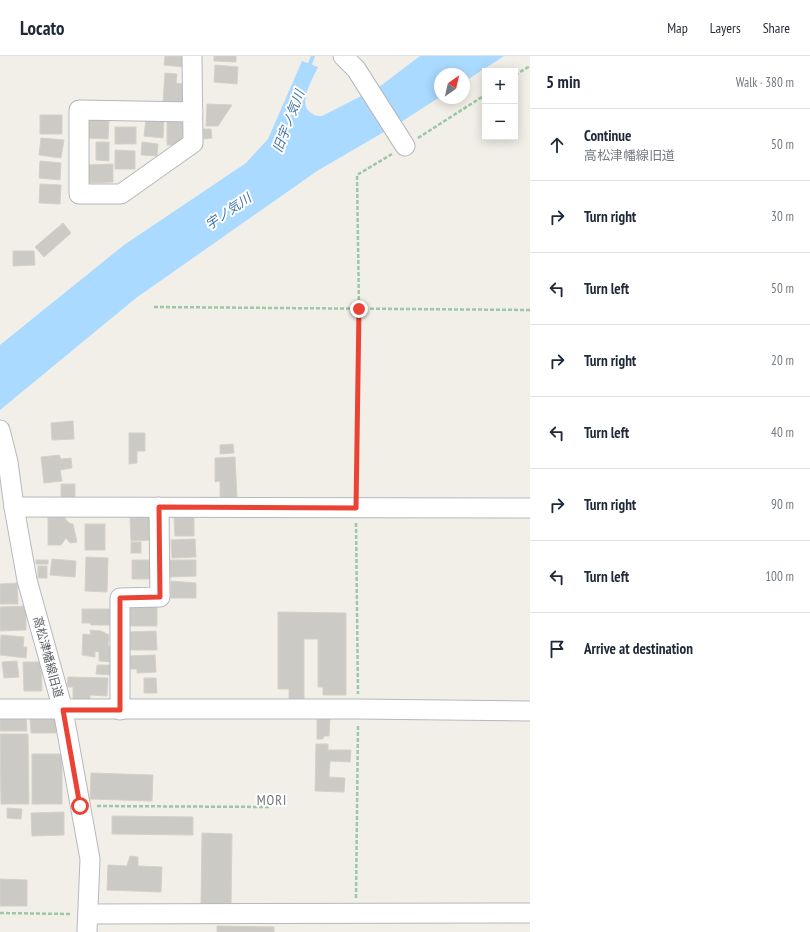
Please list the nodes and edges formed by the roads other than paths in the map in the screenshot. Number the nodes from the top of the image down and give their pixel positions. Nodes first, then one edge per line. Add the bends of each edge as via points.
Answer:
1 (192, 56) edge
2 (343, 56) edge
3 (193, 112) junction
4 (404, 144) road end
5 (0, 430) edge
6 (14, 507) junction
7 (159, 507) junction
8 (530, 508) edge
9 (0, 709) edge
10 (63, 710) junction
11 (120, 710) junction
12 (530, 710) edge
13 (530, 914) edge
14 (87, 923) edge

1 - 3 street
2 - 4 street via 356,69
3 - 3 street via 193,143 121,194 79,194 79,110
5 - 6 street, 高松津幡線旧道 via 8,462
6 - 7 street
6 - 10 street, 高松津幡線旧道 via 27,580
7 - 8 street
7 - 11 street via 160,597 120,598
9 - 10 street
10 - 11 street
10 - 14 street, 高松津幡線旧道 via 90,860
11 - 12 street
13 - 14 street via 356,913

